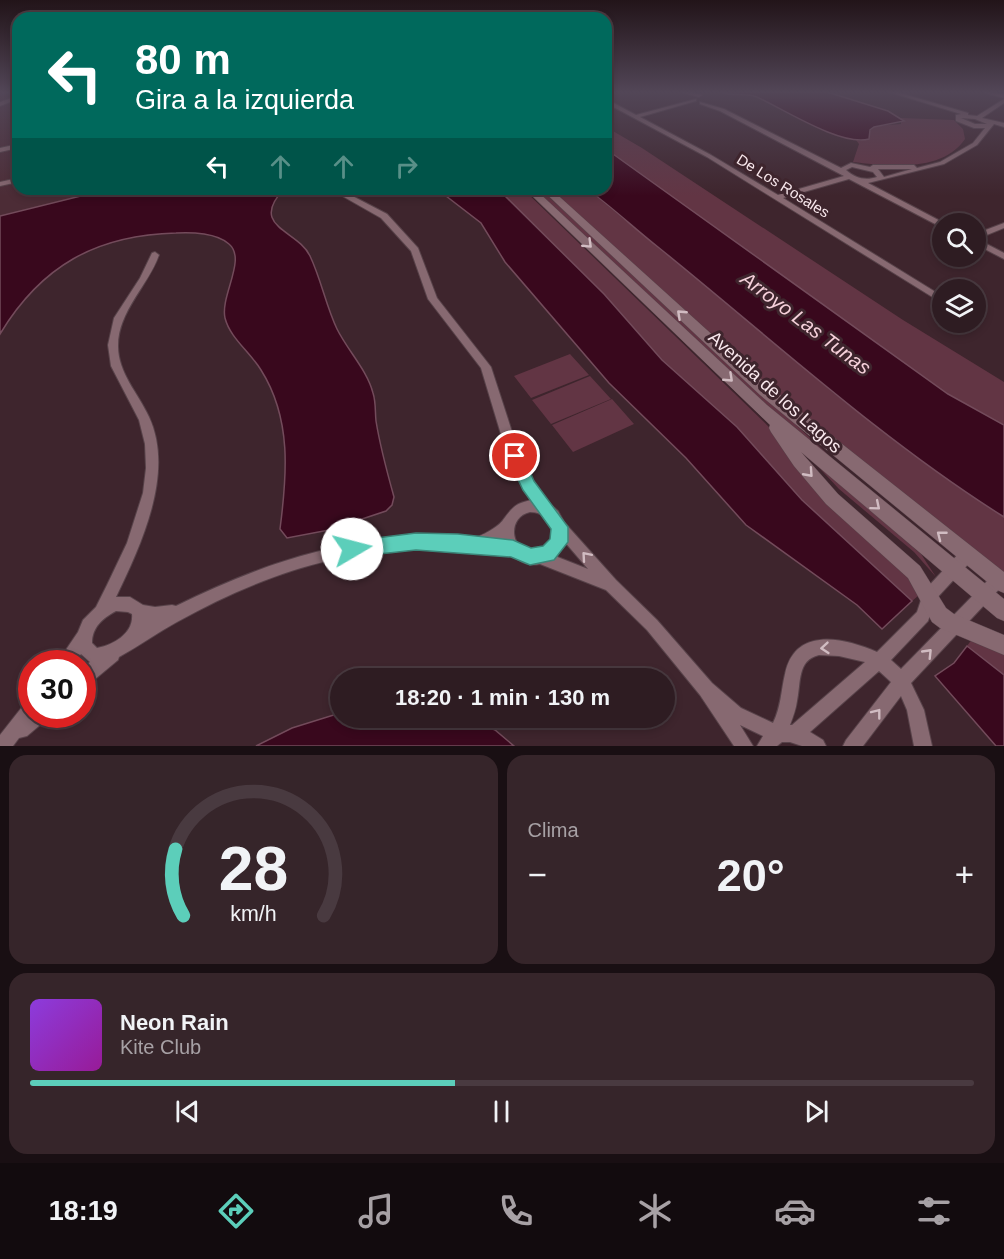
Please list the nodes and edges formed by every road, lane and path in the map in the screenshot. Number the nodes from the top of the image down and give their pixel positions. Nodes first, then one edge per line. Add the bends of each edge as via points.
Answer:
1 (654, 127) edge
2 (756, 127) edge
3 (964, 127) edge
4 (981, 127) edge
5 (975, 144) junction
6 (796, 147) junction
7 (860, 165) junction
8 (932, 167) junction
9 (849, 176) junction
10 (877, 180) junction
11 (880, 191) junction
12 (345, 195) edge
13 (536, 195) edge
14 (553, 195) edge
15 (776, 198) junction
16 (932, 219) edge
17 (1004, 225) edge
18 (986, 234) edge
19 (986, 245) edge
20 (155, 255) dead end
21 (1004, 256) edge
22 (932, 294) edge
23 (762, 409) junction
24 (528, 485) junction
25 (518, 511) junction
26 (547, 511) junction
27 (507, 526) junction
28 (560, 527) junction
29 (479, 543) junction
30 (513, 548) junction
31 (967, 555) junction
32 (540, 557) junction
33 (953, 570) junction
34 (120, 576) junction
35 (1001, 582) edge
36 (612, 585) junction
37 (984, 595) junction
38 (929, 596) junction
39 (124, 603) junction
40 (1004, 611) edge
41 (101, 612) junction
42 (139, 612) junction
43 (176, 612) junction
44 (951, 629) junction
45 (83, 638) junction
46 (1004, 645) edge
47 (120, 648) junction
48 (74, 650) edge
49 (884, 656) junction
50 (96, 668) edge
51 (906, 676) junction
52 (706, 689) junction
53 (18, 726) edge
54 (23, 728) edge
55 (779, 738) edge
56 (4, 744) edge
57 (744, 746) edge
58 (817, 746) edge
59 (852, 746) edge
60 (923, 746) edge

1 - 15 street, De Los Rosales
2 - 6 street
3 - 5 street
4 - 5 street
5 - 8 street
6 - 7 street
6 - 9 street
7 - 8 street
7 - 9 street via 843,167
7 - 10 street via 879,172
8 - 10 street
9 - 10 street
9 - 11 street
9 - 15 street
10 - 11 street
11 - 16 street
12 - 24 street via 384,216 415,250 440,311 486,367 500,418
13 -> 23 street, Avenida de los Lagos
31 -> 14 street, Avenida de los Lagos via 765,391
15 - 22 street, De Los Rosales
17 - 18 street
19 - 21 street
20 - 34 street via 150,269 124,305 114,335 117,370 140,406 152,455 149,495
23 -> 33 street, Avenida de los Lagos
23 -> 38 street via 819,484 906,563
24 - 25 street
24 - 26 street
25 - 26 street via 532,507
25 - 27 street
26 - 28 street
27 - 29 street
27 - 30 street via 508,542
28 - 32 street via 555,549
36 -> 28 street
29 - 30 street
29 - 43 street via 416,542 331,552 260,576
30 - 32 street via 521,554
31 - 33 street
31 - 35 street, Avenida de los Lagos
32 - 36 street
33 - 37 street, Avenida de los Lagos
33 - 38 street
34 - 39 street
34 - 41 street
35 - 37 street
36 - 52 street
37 - 40 street, Avenida de los Lagos
37 - 44 street
38 - 44 street
38 - 49 street via 923,616
39 - 41 street
39 - 42 street
41 - 45 street via 89,624
42 - 43 street
42 - 47 street via 138,627
43 - 47 street
44 - 46 street
51 -> 44 street
45 - 47 street via 84,646 95,656
45 - 48 street
47 - 50 street
49 - 51 street
49 - 55 street
49 -> 55 street via 821,646 802,655 795,664
59 -> 51 street
51 - 60 street
52 - 55 street via 735,714
52 - 57 street
53 - 56 street
54 - 56 street
55 - 58 street

